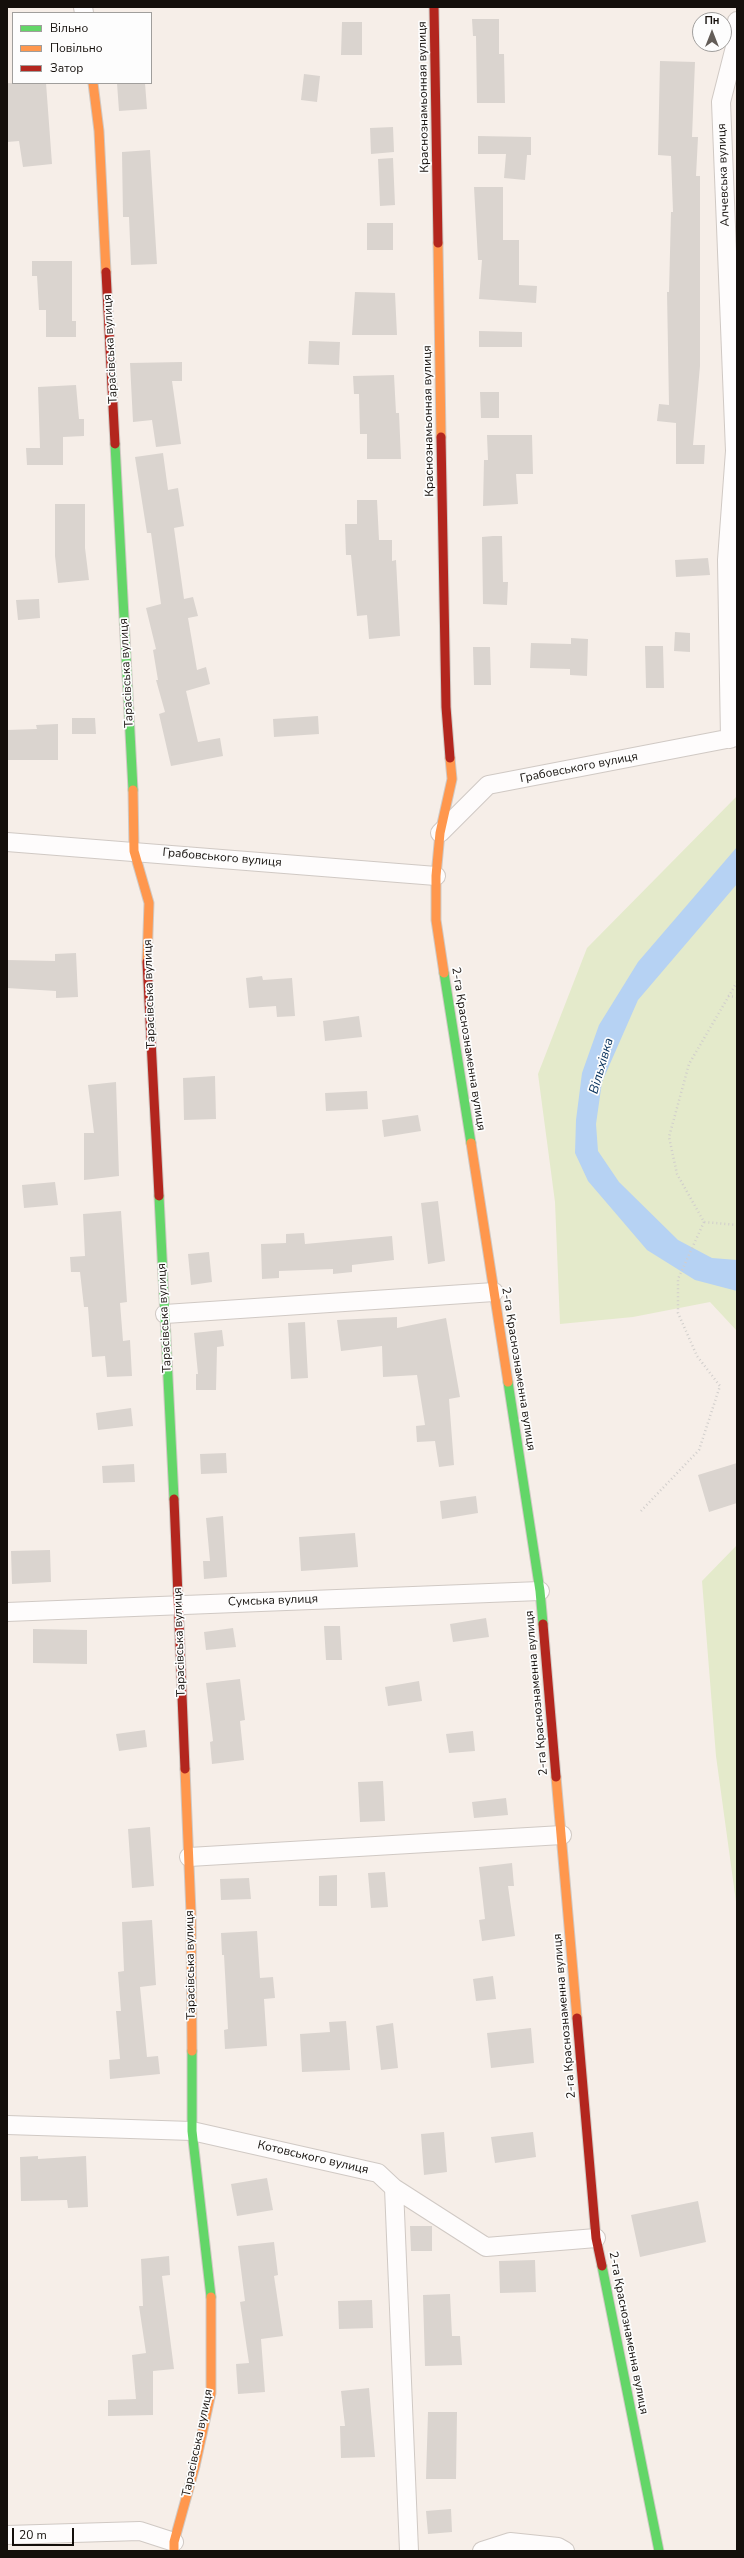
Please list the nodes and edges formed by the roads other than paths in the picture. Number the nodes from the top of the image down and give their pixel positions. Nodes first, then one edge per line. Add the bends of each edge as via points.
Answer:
1 (434, 7) edge
2 (737, 21) edge
3 (93, 84) edge
4 (732, 560) edge
5 (734, 738) edge
6 (440, 833) junction
7 (7, 842) edge
8 (134, 851) junction
9 (436, 876) junction
10 (494, 1292) junction
11 (165, 1314) junction
12 (540, 1591) junction
13 (179, 1605) junction
14 (7, 1612) edge
15 (562, 1835) junction
16 (189, 1856) junction
17 (7, 2125) edge
18 (192, 2131) junction
19 (394, 2188) junction
20 (596, 2238) junction
21 (7, 2535) edge
22 (174, 2547) edge
23 (409, 2551) edge
24 (482, 2551) edge
25 (565, 2551) edge
26 (659, 2551) edge

1 - 6 street, Краснознамьонная вулиця via 446,707 452,779
2 - 4 street, Алчевська вулиця via 735,46 721,102 735,451
3 - 8 street, Тарасівська вулиця via 101,155 133,782
4 - 5 street, Алчевська вулиця
5 - 6 street, Грабовського вулиця via 488,785
6 - 9 street, 2-га Краснознаменна вулиця
7 - 8 street, Грабовського вулиця
8 - 9 street, Грабовського вулиця
8 - 11 street, Тарасівська вулиця via 149,903 147,954
9 - 10 street, 2-га Краснознаменна вулиця via 436,920
10 - 11 street
10 - 12 street, 2-га Краснознаменна вулиця
11 - 13 street, Тарасівська вулиця
12 - 13 street, Сумська вулиця
12 - 15 street, 2-га Краснознаменна вулиця
13 - 14 street, Сумська вулиця
13 - 16 street, Тарасівська вулиця
15 - 16 street
15 - 20 street, 2-га Краснознаменна вулиця
16 - 18 street, Тарасівська вулиця
17 - 18 street, Котовського вулиця
18 - 19 street, Котовського вулиця via 378,2173
18 - 22 street, Тарасівська вулиця via 212,2307 211,2393
19 - 20 street, Котовського вулиця via 486,2247
19 - 23 street
20 - 26 street, 2-га Краснознаменна вулиця
21 - 22 street via 140,2532
24 - 25 street via 510,2542 558,2547

